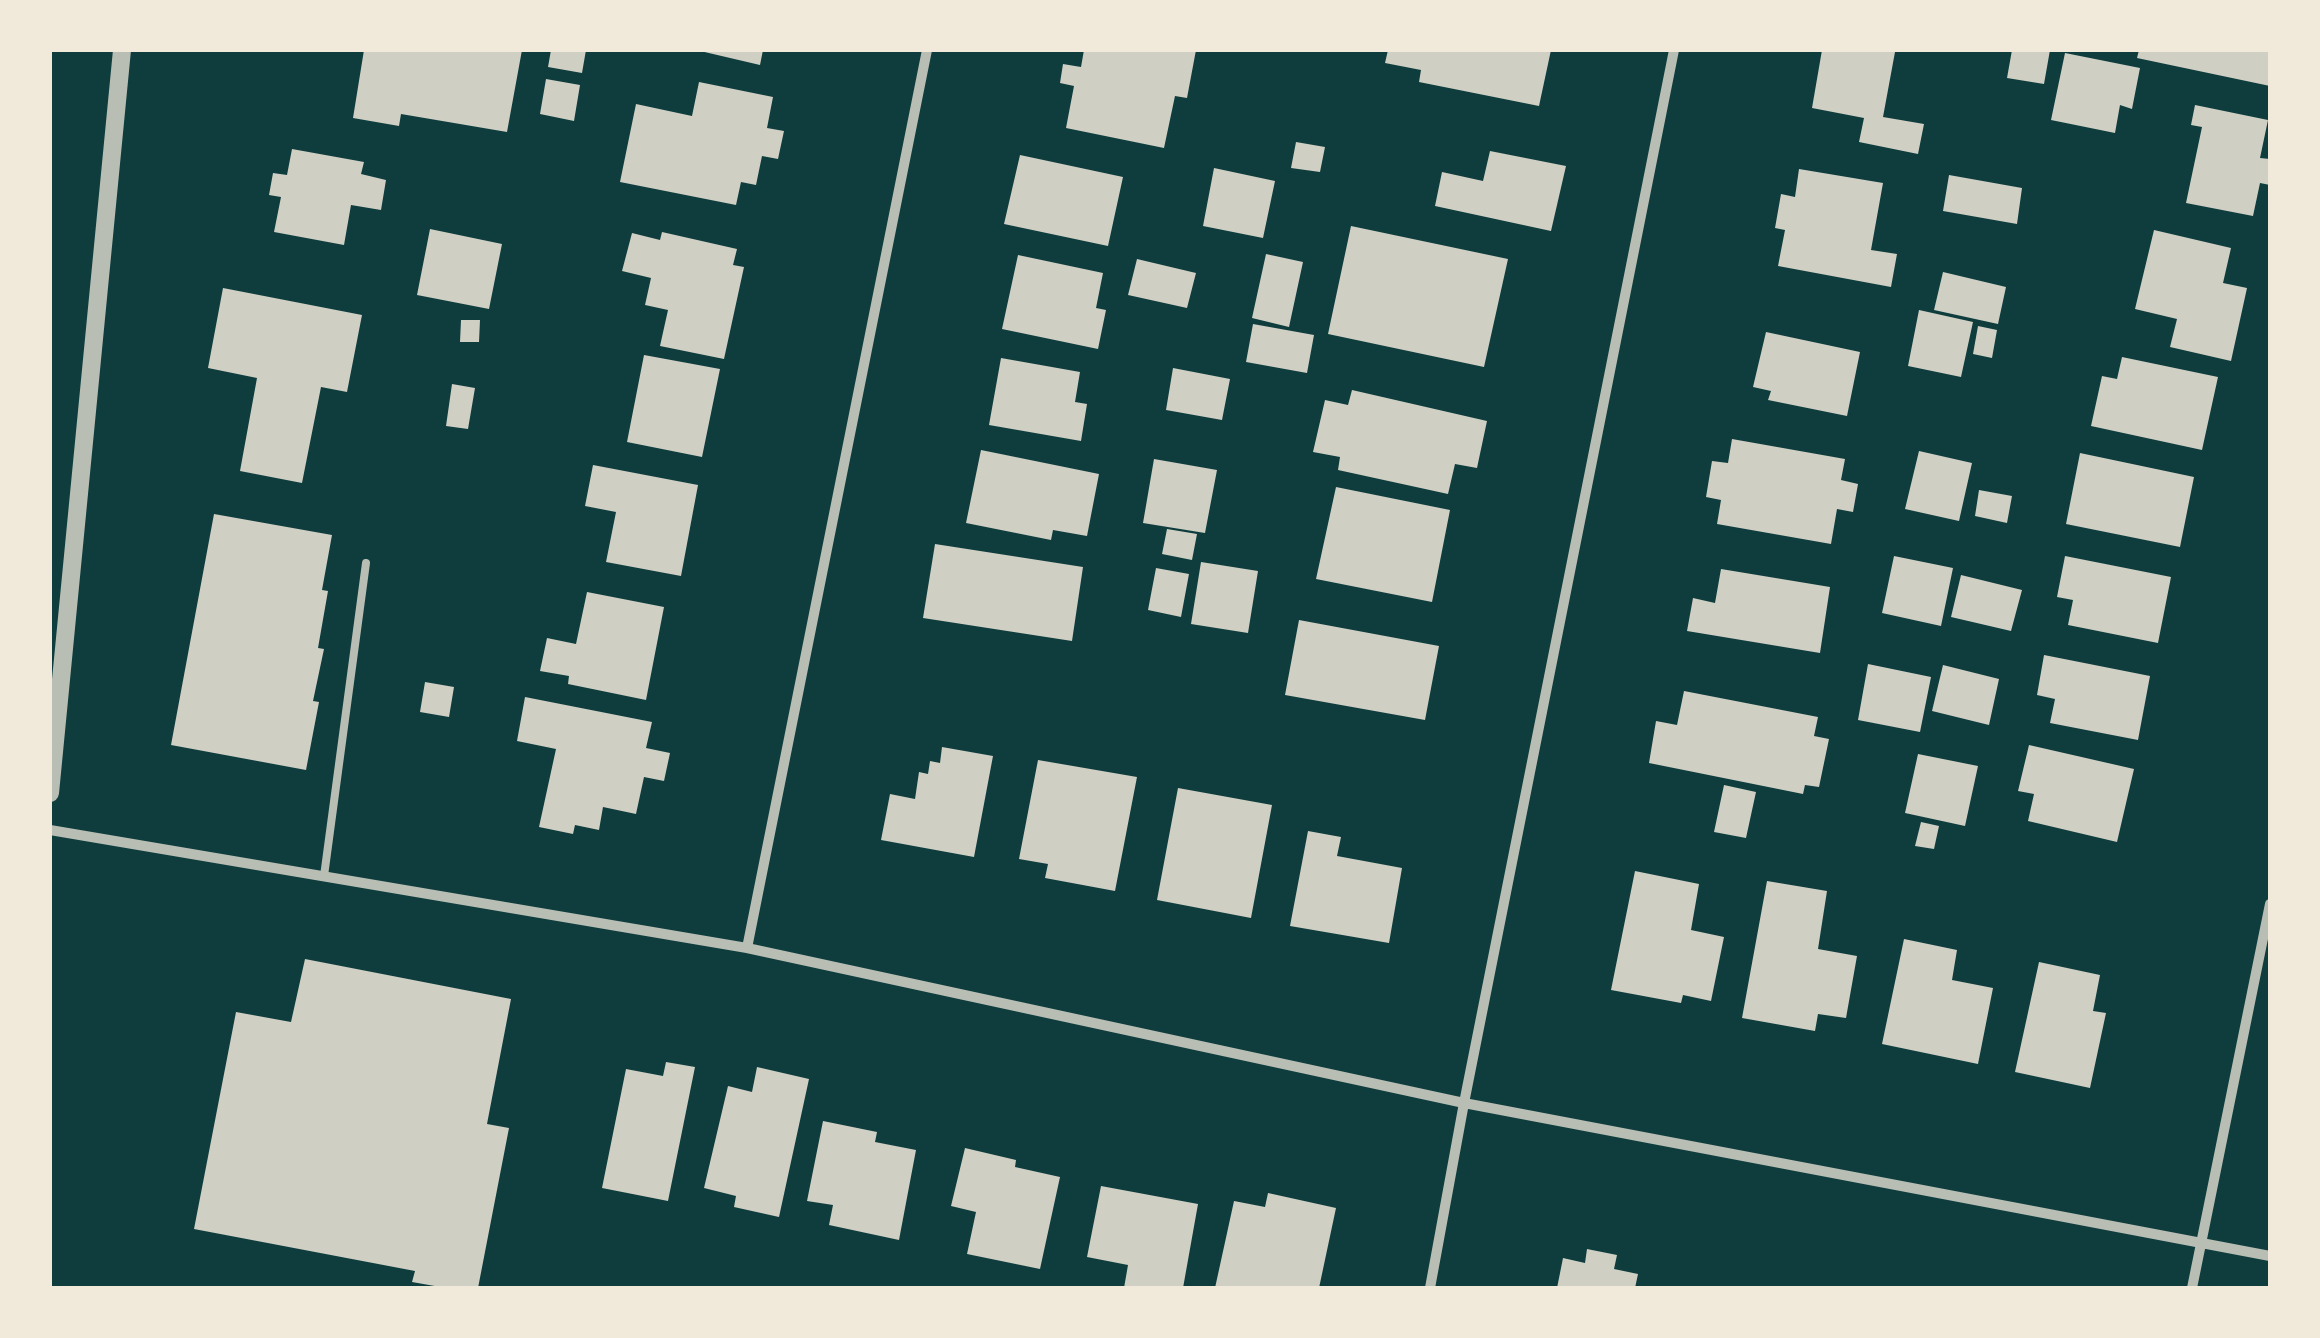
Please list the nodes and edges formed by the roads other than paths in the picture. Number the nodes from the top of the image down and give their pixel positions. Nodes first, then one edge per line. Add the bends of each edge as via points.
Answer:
1 (113, 50) edge
2 (927, 50) edge
3 (1674, 50) edge
4 (122, 51) edge
5 (366, 564) dead end
6 (50, 793) edge
7 (50, 830) edge
8 (324, 876) junction
9 (2270, 904) edge
10 (747, 948) junction
11 (1464, 1103) junction
12 (2202, 1242) junction
13 (2270, 1256) edge
14 (1430, 1288) edge
15 (2192, 1288) edge

1 - 4 street
2 - 10 street
3 - 11 street
4 - 6 street
5 - 8 lane
7 - 8 street
8 - 10 street
9 - 12 street
10 - 11 street
11 - 12 street
11 - 14 street
12 - 13 street
12 - 15 street

